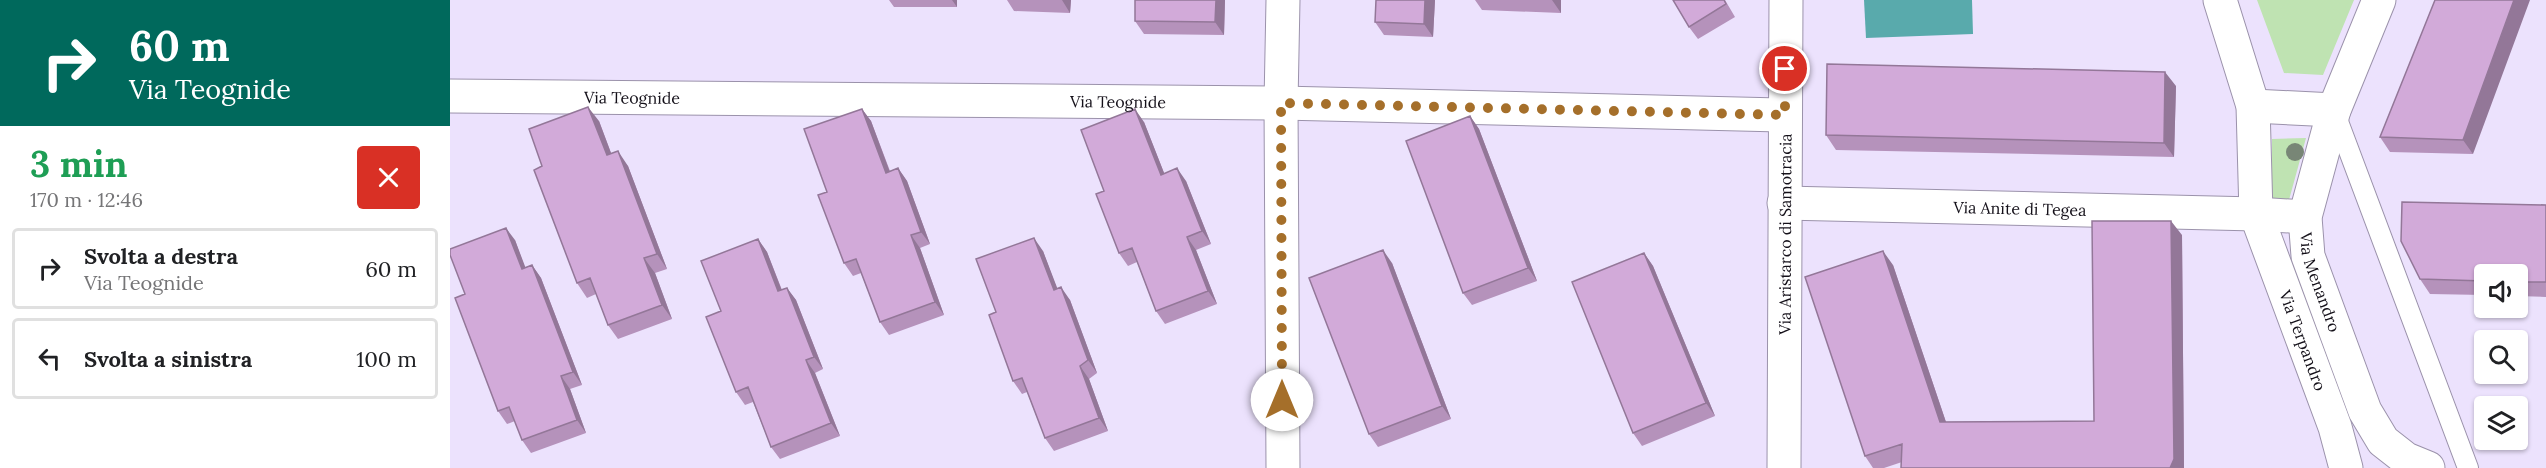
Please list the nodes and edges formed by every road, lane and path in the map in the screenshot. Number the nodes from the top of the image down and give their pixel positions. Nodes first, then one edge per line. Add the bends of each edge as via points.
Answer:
1 (1283, 0) edge
2 (1786, 0) edge
3 (2220, 0) edge
4 (2379, 0) edge
5 (450, 96) edge
6 (1281, 103) junction
7 (2253, 106) junction
8 (2334, 110) junction
9 (1785, 115) junction
10 (1784, 203) junction
11 (2256, 214) junction
12 (2305, 217) junction
13 (1283, 468) edge
14 (1784, 468) edge
15 (2346, 468) edge
16 (2428, 468) edge
17 (2468, 468) edge

1 - 6 street
2 - 9 street, Via Aristarco di Samotracia
3 - 7 street, Via Terpandro
4 - 8 street, Via Menandro
5 - 6 street, Via Teognide
6 - 9 street, Via Teognide
6 - 13 street
7 - 8 street
7 - 11 street, Via Terpandro
8 - 12 street, Via Menandro
8 - 17 lane
9 - 10 street, Via Aristarco di Samotracia
10 - 11 street, Via Anite di Tegea
10 - 14 street, Via Aristarco di Samotracia
11 - 12 street
11 - 15 street, Via Terpandro via 2335,427
12 - 16 street, Via Menandro via 2308,256 2365,411 2383,441 2406,459

